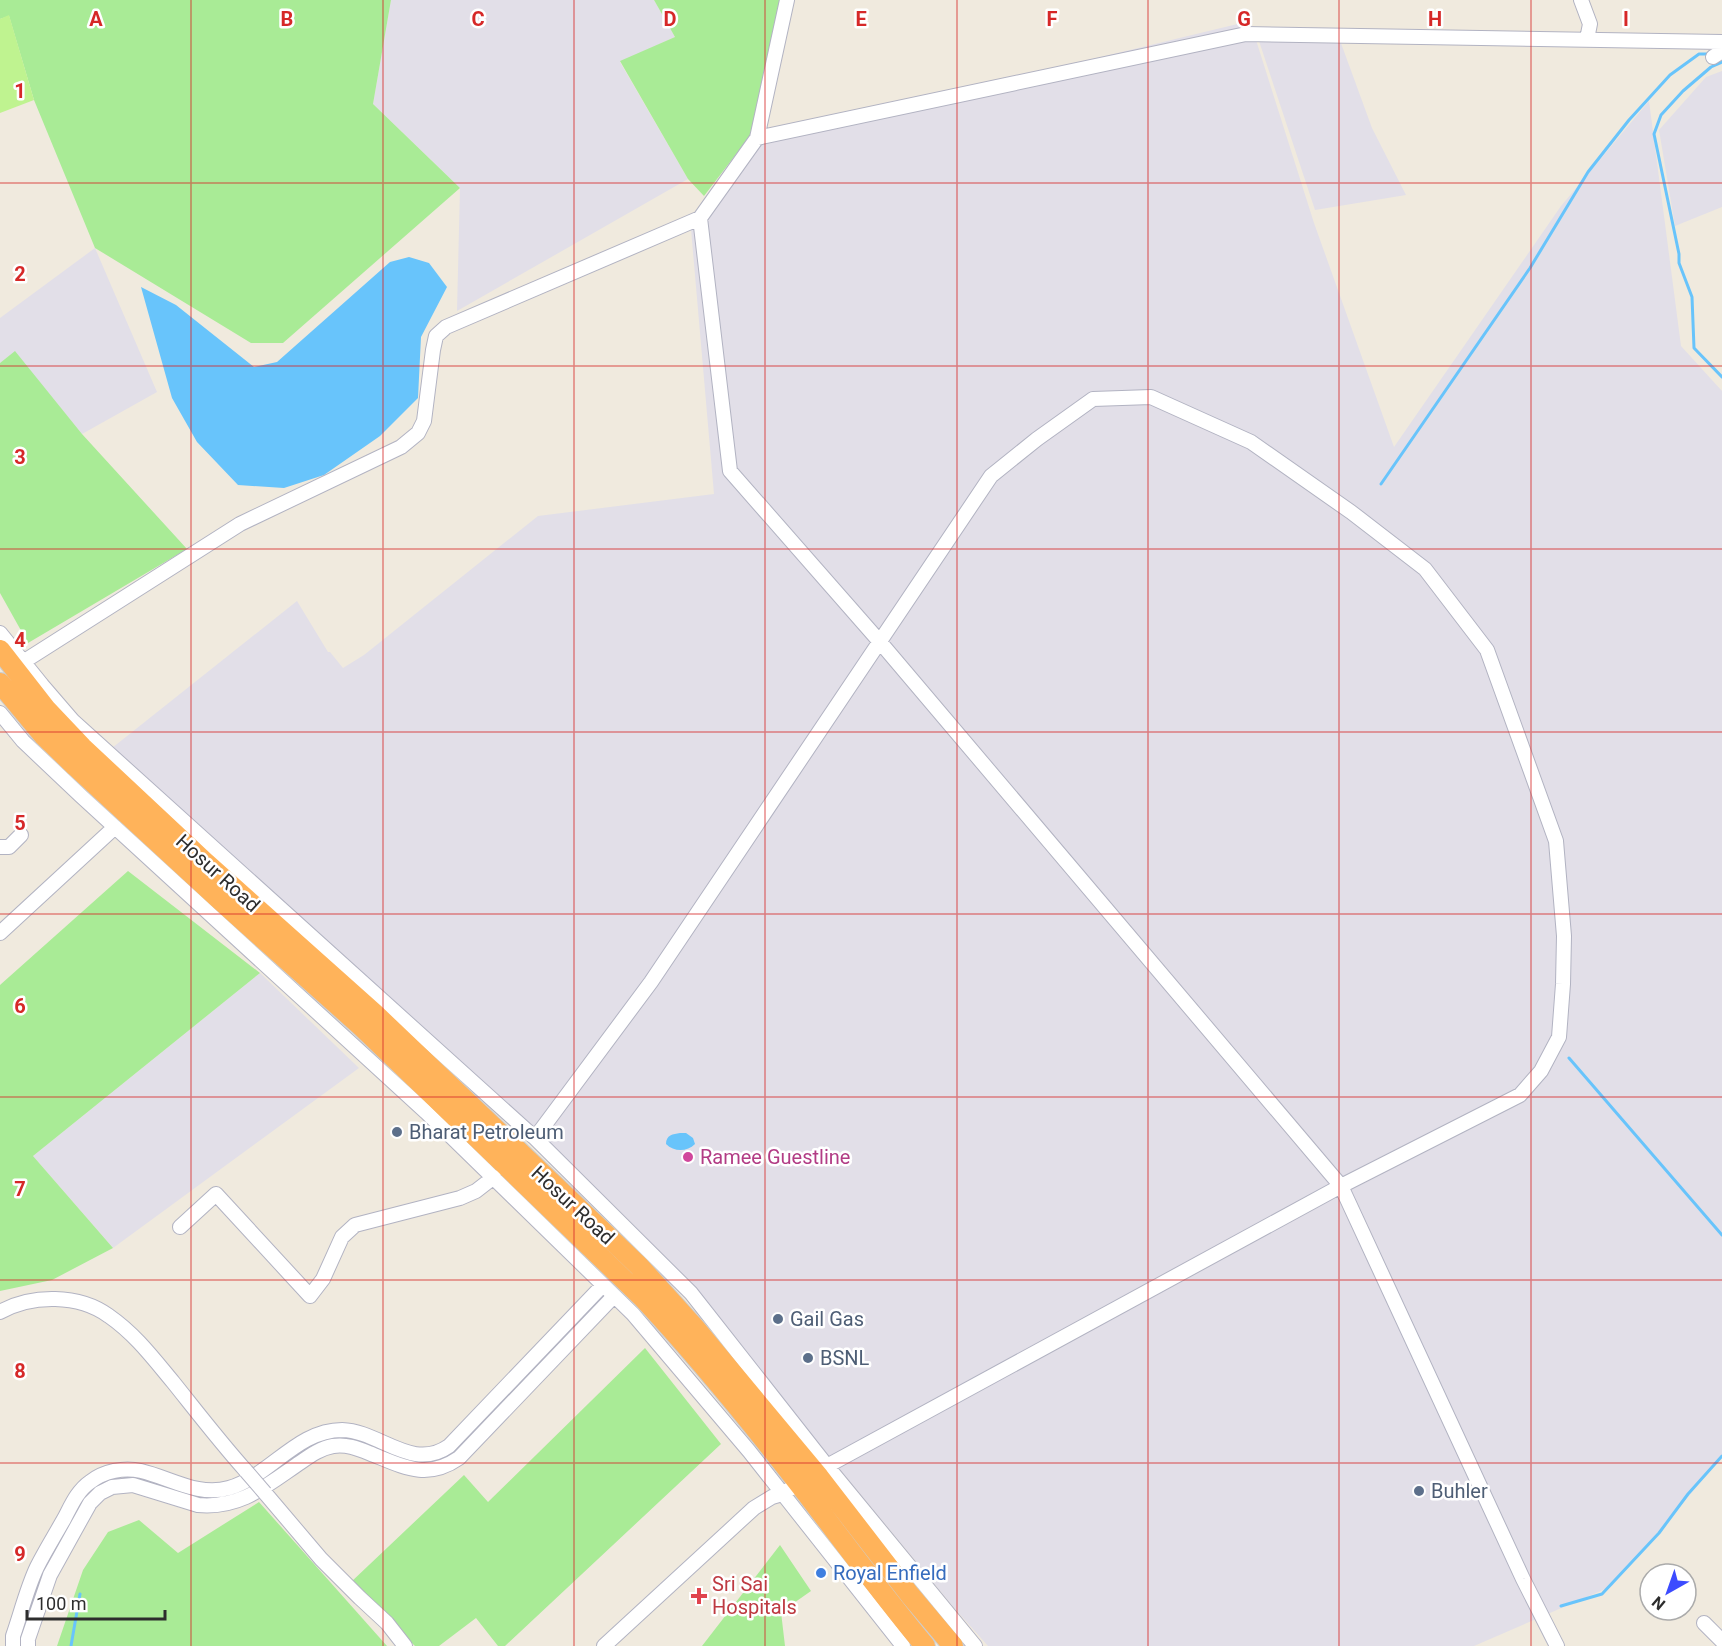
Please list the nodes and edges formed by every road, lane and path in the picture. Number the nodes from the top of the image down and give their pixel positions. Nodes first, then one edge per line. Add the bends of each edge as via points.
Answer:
1 (787, 0) edge
2 (1581, 0) edge
3 (1587, 39) junction
4 (1722, 42) edge
5 (757, 138) junction
6 (700, 218) junction
7 (0, 633) edge
8 (880, 642) junction
9 (0, 650) edge
10 (23, 662) junction
11 (0, 683) edge
12 (0, 715) edge
13 (110, 764) junction
14 (115, 827) junction
15 (21, 835) dead end
16 (0, 847) edge
17 (0, 933) edge
18 (535, 1138) junction
19 (494, 1177) junction
20 (1341, 1186) junction
21 (180, 1227) dead end
22 (603, 1285) junction
23 (614, 1296) junction
24 (0, 1312) edge
25 (821, 1470) junction
26 (790, 1493) junction
27 (1704, 1623) dead end
28 (1722, 1641) edge
29 (13, 1646) edge
30 (28, 1646) edge
31 (405, 1646) edge
32 (604, 1646) edge
33 (903, 1646) edge
34 (925, 1646) edge
35 (953, 1646) edge
36 (975, 1646) edge
37 (1557, 1646) edge

1 - 5 street
2 - 3 street via 1590,24
3 - 4 street
3 - 5 street via 1246,34
5 - 6 street
6 - 8 street via 730,471
6 - 10 street via 446,327 436,336 424,421 418,433 401,447 240,524
7 - 10 street
8 - 18 street via 651,982
8 - 20 street
8 - 20 street via 991,476 1093,399 1150,398 1251,441 1425,569 1487,650 1556,841 1564,936 1558,1037 1541,1071 1520,1095
9 - 13 highway, Hosur Road via 81,747
10 - 13 street
11 - 26 highway, Hosur Road via 76,767 362,1027 642,1297 674,1331
12 - 14 street
13 - 18 street
13 - 25 highway, Hosur Road via 206,863 375,1014 639,1266
14 - 17 street
14 - 19 street
15 - 16 street via 9,847
18 - 25 street via 691,1293
19 - 21 street via 460,1198 355,1225 342,1237 323,1279 310,1296 216,1194
19 - 22 street
20 - 25 street
20 - 37 street
22 - 23 street
22 - 29 street via 438,1453 414,1455 343,1430 308,1439 246,1481 226,1489 200,1490 135,1470 99,1476 77,1494 36,1568
23 - 26 street
23 - 30 street via 459,1458 444,1467 411,1470 357,1448 335,1446 316,1452 254,1494 229,1504 198,1505 133,1485 106,1490 90,1503 50,1575
24 - 31 street, bridge via 12,1305 47,1298 80,1302 108,1314 140,1340 321,1559 387,1623
25 - 26 street
25 - 35 highway, Hosur Road via 910,1595
25 - 36 street
26 - 32 street via 772,1497 754,1508
26 - 33 street
26 - 34 highway, Hosur Road via 862,1569
27 - 28 street

